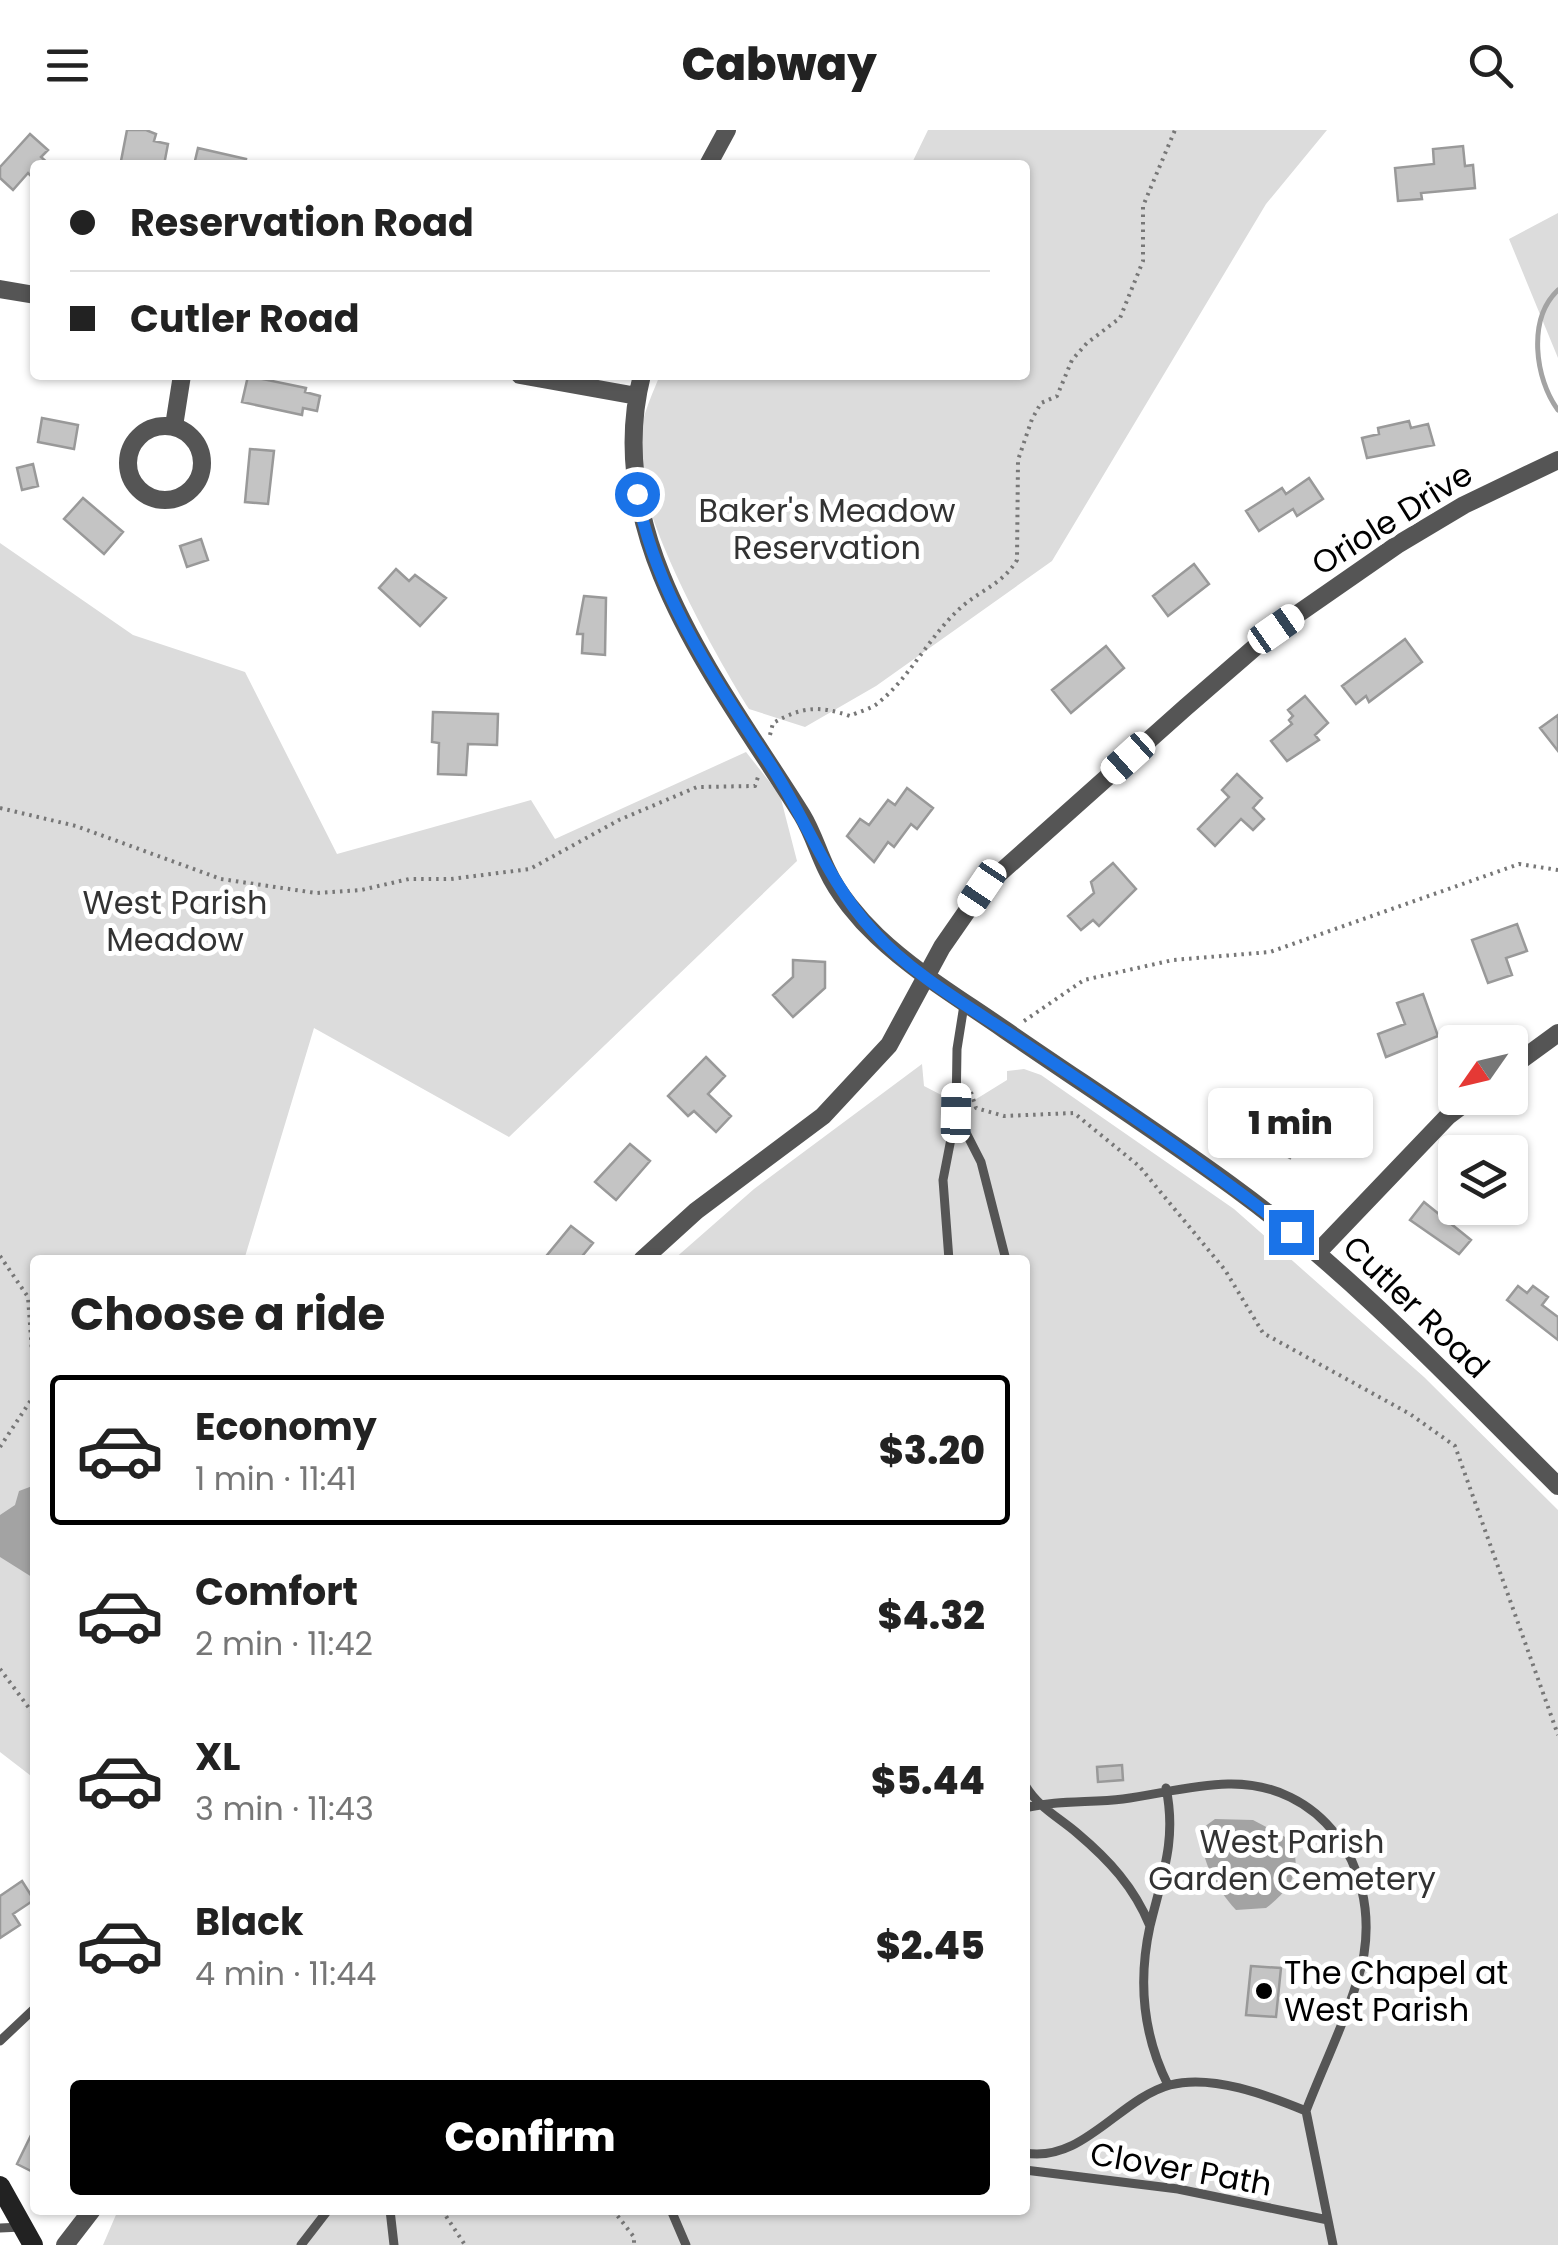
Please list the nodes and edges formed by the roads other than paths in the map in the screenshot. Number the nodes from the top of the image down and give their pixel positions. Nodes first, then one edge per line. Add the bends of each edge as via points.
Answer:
1 (727, 130) edge
2 (711, 160) edge
3 (0, 288) edge
4 (30, 294) edge
5 (181, 380) edge
6 (548, 380) edge
7 (641, 380) edge
8 (637, 396) junction
9 (174, 426) junction
10 (1558, 460) edge
11 (926, 977) junction
12 (965, 1002) junction
13 (1558, 1033) edge
14 (1528, 1055) edge
15 (956, 1113) junction
16 (1449, 1115) edge
17 (1316, 1253) junction
18 (648, 1255) edge
19 (949, 1255) edge
20 (1005, 1255) edge
21 (1558, 1486) edge
22 (1166, 1788) junction
23 (1030, 1793) edge
24 (1037, 1804) junction
25 (1030, 1806) edge
26 (1150, 1926) junction
27 (30, 2013) edge
28 (0, 2042) edge
29 (1168, 2086) junction
30 (1306, 2111) junction
31 (1030, 2154) edge
32 (1030, 2171) edge
33 (0, 2186) edge
34 (88, 2215) edge
35 (324, 2215) edge
36 (391, 2215) edge
37 (673, 2215) edge
38 (1328, 2220) junction
39 (0, 2228) edge
40 (29, 2236) edge
41 (65, 2245) edge
42 (301, 2245) edge
43 (394, 2245) edge
44 (686, 2245) edge
45 (1333, 2245) edge

1 - 2 street
3 - 4 street
5 - 9 street
6 - 8 street
7 - 8 street, Cutler Road
8 - 11 street, Cutler Road via 633,473 641,516 714,683 807,823 839,891 876,935
9 - 9 street via 144,432 130,451 130,476 154,498 186,494 200,476 198,445
10 - 11 street, Oriole Drive via 1464,505 1276,629 982,888
11 - 12 street, Cutler Road
11 - 18 street, Oriole Drive via 889,1045 823,1116
12 - 15 lane
12 - 17 street, Cutler Road via 1240,1191
13 - 14 street
15 - 19 lane via 943,1180
15 - 20 lane via 981,1162
16 - 17 street
17 - 21 street, Cutler Road
22 - 24 lane via 1081,1804
22 - 26 lane via 1170,1854
22 - 30 lane via 1267,1788 1300,1800 1348,1848 1358,1876 1364,1955
23 - 24 lane
24 - 25 lane
24 - 26 lane via 1110,1864 1136,1894
26 - 29 lane via 1143,1986 1147,2032
27 - 28 lane
29 - 30 lane via 1236,2088
29 - 31 lane via 1067,2147
30 - 38 lane
32 - 38 lane, Clover Path via 1178,2189
33 - 40 main road
34 - 41 street
35 - 42 lane
36 - 43 lane
37 - 44 lane
38 - 45 lane
39 - 40 lane

